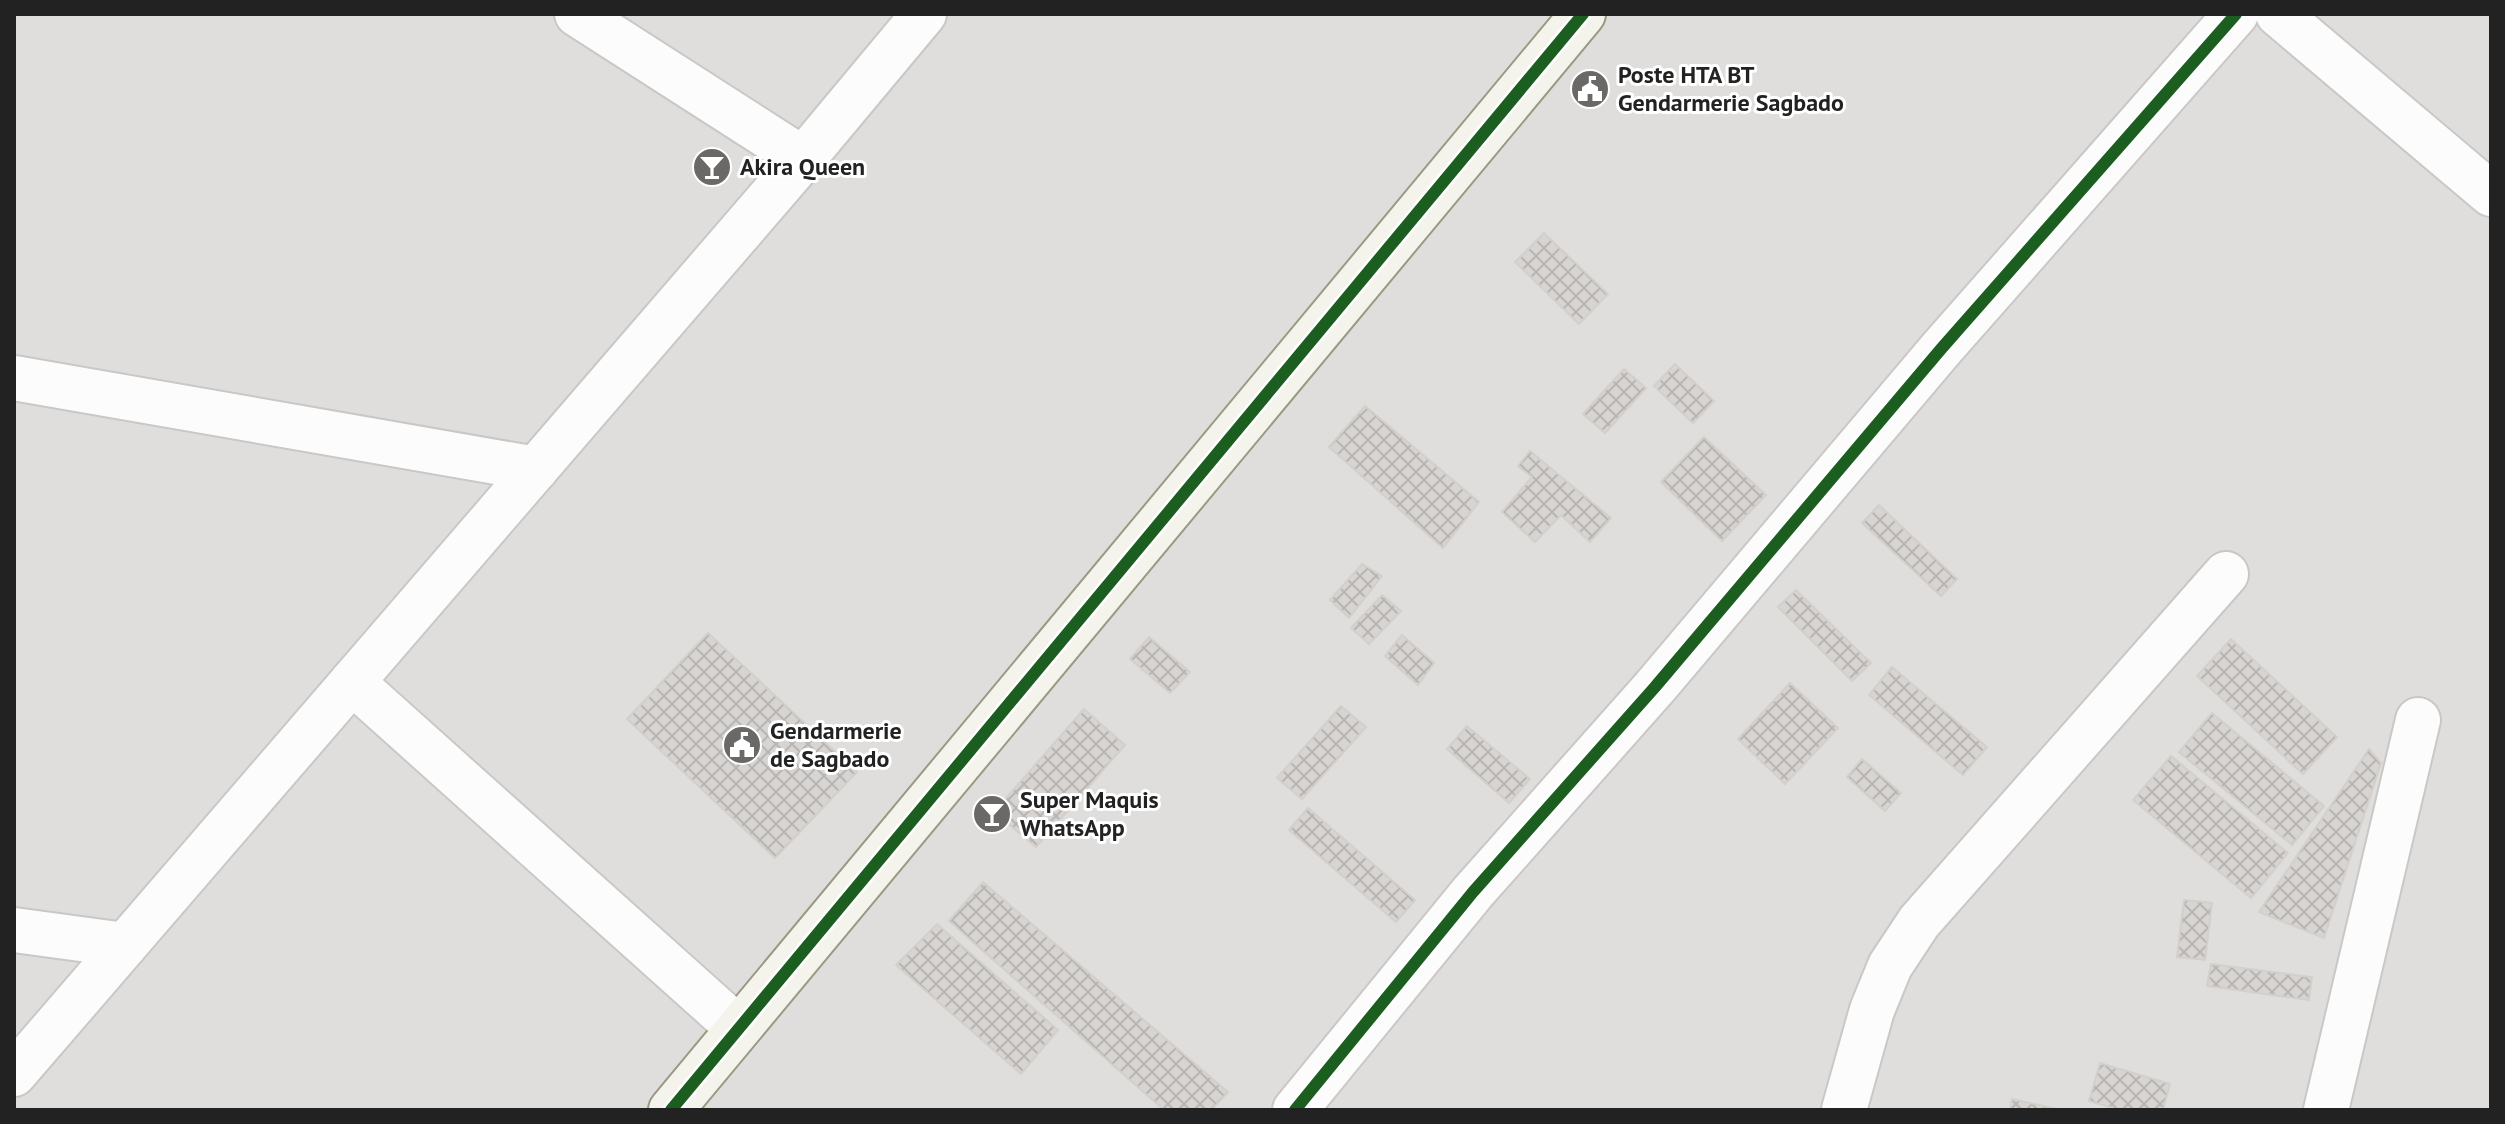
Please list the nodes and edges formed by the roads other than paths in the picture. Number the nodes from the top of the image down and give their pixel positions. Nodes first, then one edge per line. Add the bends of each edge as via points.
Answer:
1 (577, 14) edge
2 (924, 14) edge
3 (1583, 14) edge
4 (2236, 14) edge
5 (2278, 14) edge
6 (803, 159) junction
7 (2491, 194) edge
8 (14, 378) edge
9 (536, 469) junction
10 (2226, 574) dead end
11 (352, 682) junction
12 (2418, 720) dead end
13 (14, 930) edge
14 (125, 945) junction
15 (738, 1028) junction
16 (14, 1074) edge
17 (671, 1110) edge
18 (1295, 1110) edge
19 (1844, 1110) edge
20 (2326, 1110) edge

1 - 6 street
2 - 6 street
3 - 15 street
4 - 18 street via 1473,892
5 - 7 street
6 - 9 street
8 - 9 street
9 - 11 street
10 - 19 street via 1919,922 1890,966 1872,1010
11 - 14 street
11 - 15 street
12 - 20 street
13 - 14 street
14 - 16 street
15 - 17 street

